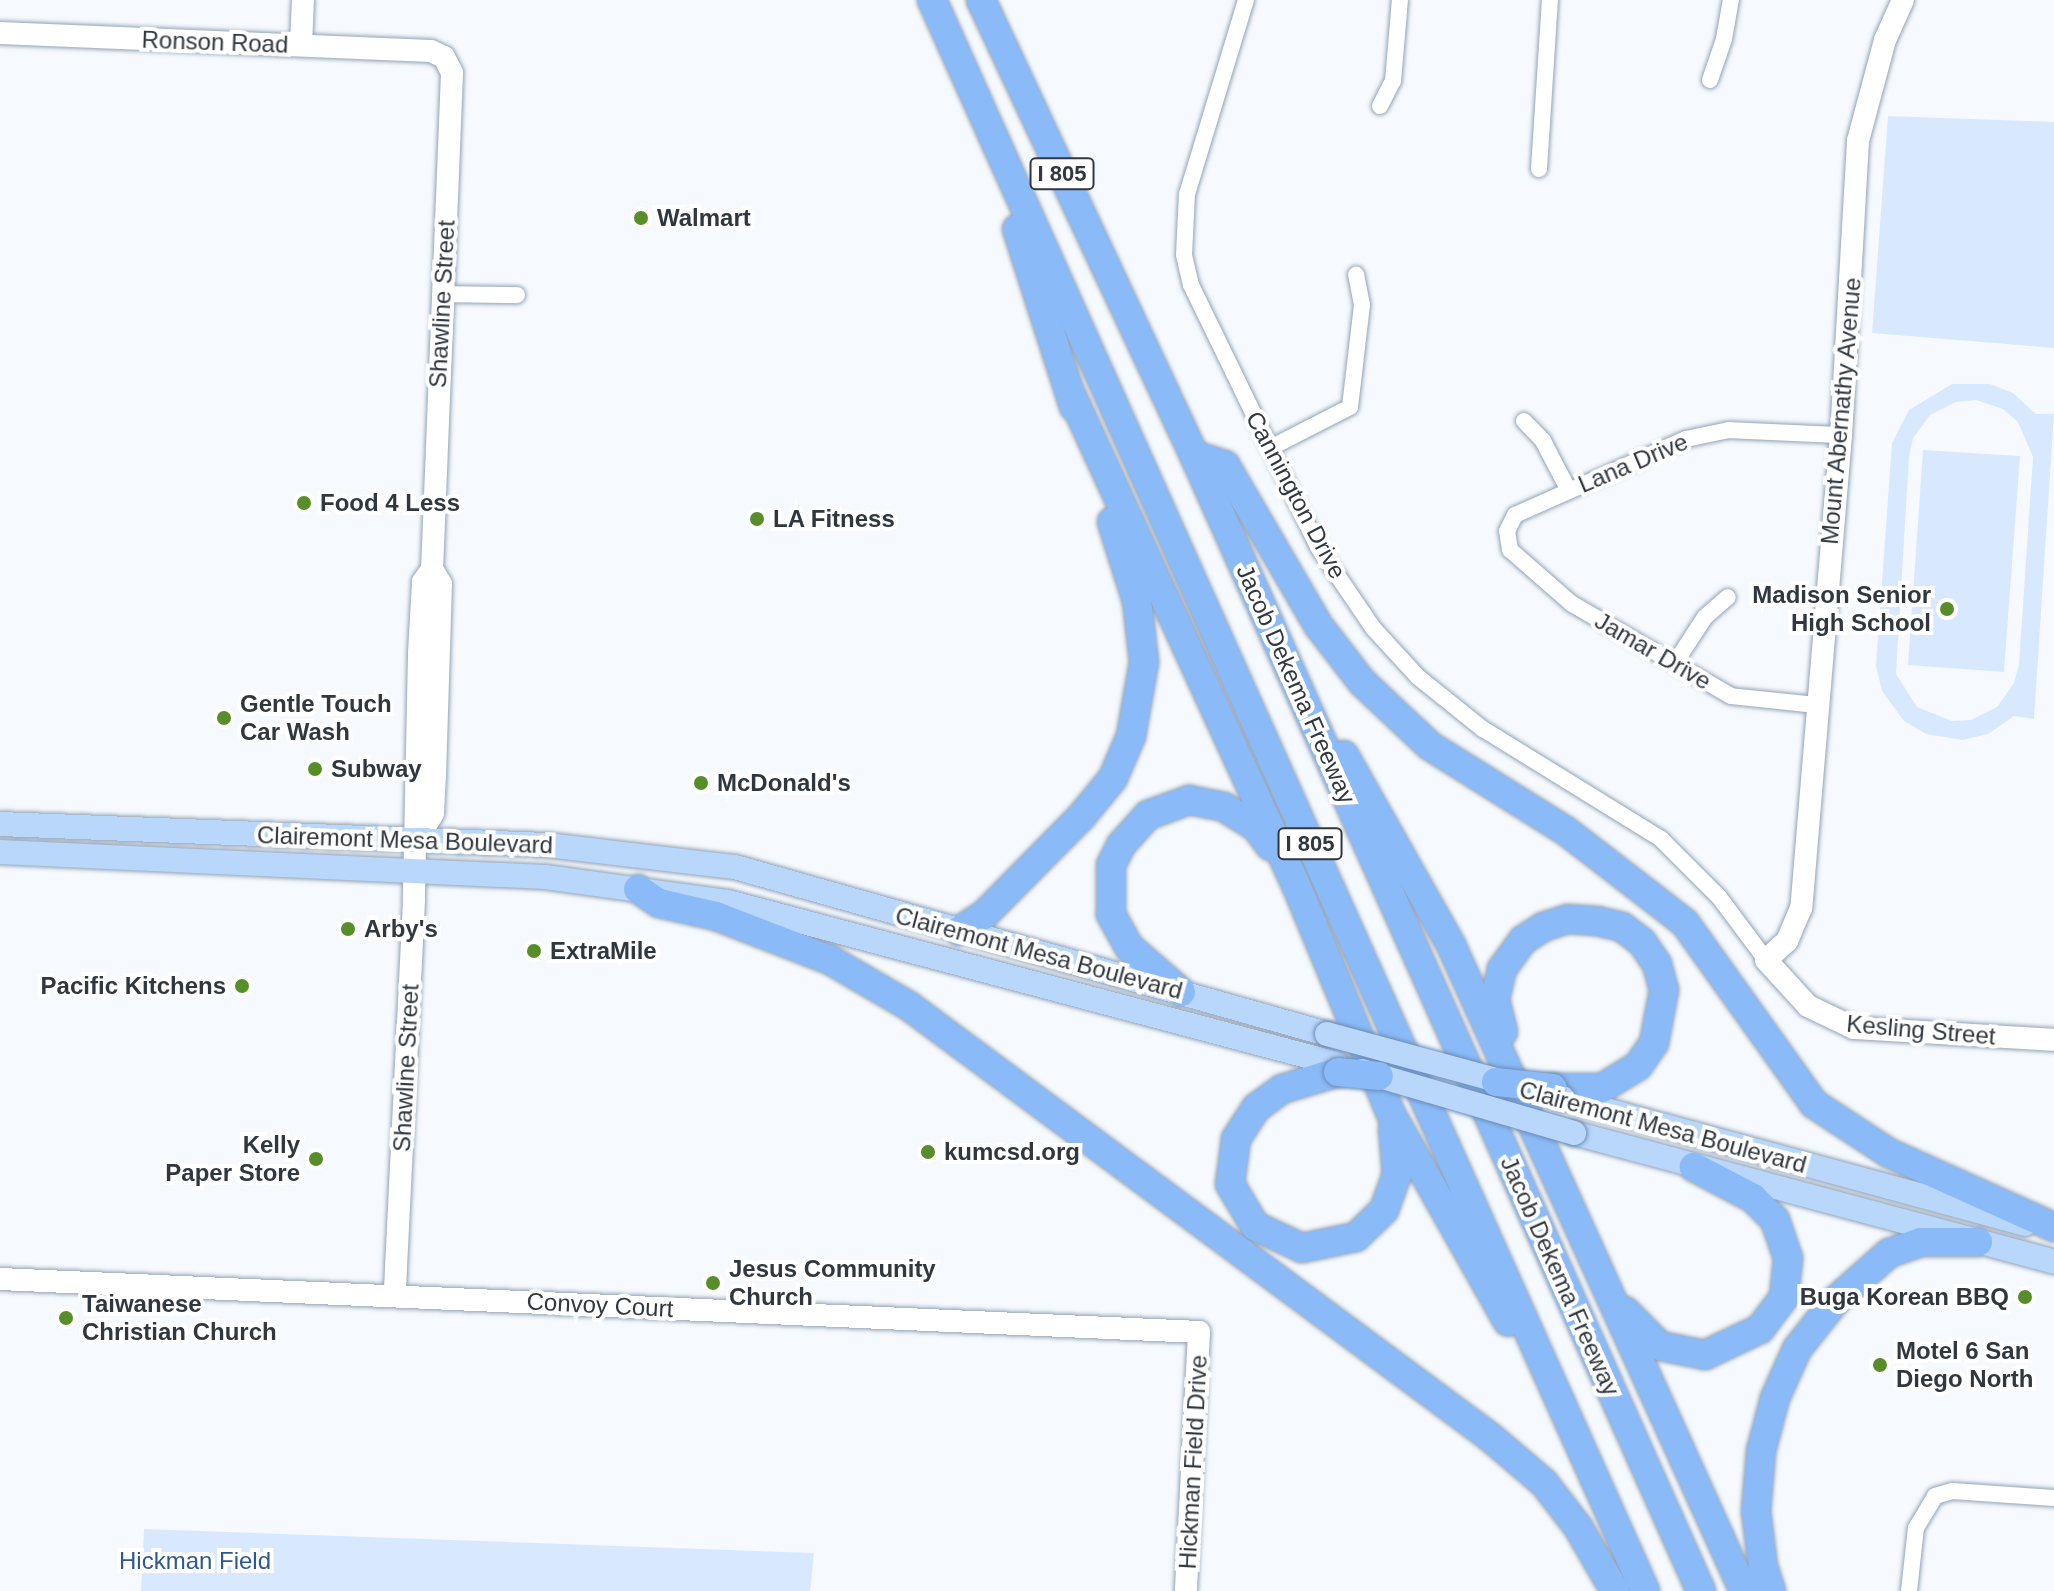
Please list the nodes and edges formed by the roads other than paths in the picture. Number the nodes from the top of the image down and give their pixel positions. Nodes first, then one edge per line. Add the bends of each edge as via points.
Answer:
1 (303, 0) edge
2 (932, 0) edge
3 (981, 0) edge
4 (1246, 0) edge
5 (1400, 0) edge
6 (1550, 0) edge
7 (1731, 0) edge
8 (1903, 0) edge
9 (0, 33) edge
10 (301, 45) junction
11 (431, 51) joint
12 (1710, 80) dead end
13 (975, 97) junction
14 (1380, 106) dead end
15 (1539, 169) dead end
16 (1356, 275) dead end
17 (443, 294) junction
18 (517, 295) dead end
19 (1069, 390) junction
20 (1524, 421) dead end
21 (1841, 435) junction
22 (1270, 448) junction
23 (1194, 455) junction
24 (1569, 491) junction
25 (1510, 550) joint
26 (1728, 597) dead end
27 (1280, 650) junction
28 (1675, 663) junction
29 (1816, 705) junction
30 (0, 824) edge
31 (417, 840) junction
32 (0, 852) edge
33 (415, 869) junction
34 (1297, 887) junction
35 (638, 889) junction
36 (959, 931) junction
37 (1766, 960) junction
38 (1181, 992) junction
39 (2054, 1040) edge
40 (1337, 1068) junction
41 (1379, 1076) joint
42 (1504, 1079) junction
43 (1558, 1093) junction
44 (1392, 1116) junction
45 (1694, 1167) junction
46 (2054, 1230) edge
47 (1978, 1242) junction
48 (1589, 1251) junction
49 (2054, 1262) edge
50 (0, 1279) edge
51 (395, 1295) junction
52 (1199, 1332) joint
53 (1565, 1412) junction
54 (2054, 1498) edge
55 (1186, 1591) edge
56 (1615, 1591) edge
57 (1645, 1591) edge
58 (1701, 1591) edge
59 (1744, 1591) edge
60 (1771, 1591) edge
61 (1909, 1591) edge

1 - 10 street
2 - 13 highway, I 805
3 - 23 highway, Jacob Dekema Freeway / I 805
4 - 22 street, Cannington Drive via 1187,194 1184,255 1191,285
5 - 14 street via 1393,81
6 - 15 street
7 - 12 street
8 - 21 street, Mount Abernathy Avenue via 1885,40 1858,141
9 - 10 street, Ronson Road
10 - 11 street, Ronson Road
11 - 17 street, Shawline Street via 444,57 452,73
13 - 19 highway
13 - 53 highway, I 805
16 - 22 street via 1362,305 1350,407
17 - 18 street
17 - 31 street, Shawline Street via 432,569 423,582
19 - 34 highway
19 - 36 highway via 1137,601 1144,662 1131,736 1113,778 1081,817 984,915
20 - 24 street via 1543,441
21 - 24 street, Lana Drive via 1708,433
21 - 29 street, Mount Abernathy Avenue
22 - 37 street, Cannington Drive via 1318,547 1373,628 1418,677 1483,729 1661,839 1719,897
23 - 27 highway, Jacob Dekema Freeway / I 805
23 - 46 highway via 1225,465 1318,625 1362,682 1430,746 1566,831 1685,923 1814,1104 1889,1153
24 - 25 street, Lana Drive via 1515,515 1507,531
25 - 28 street, Jamar Drive via 1572,604
26 - 28 street via 1705,617
27 - 42 highway via 1395,840
27 - 58 highway, Jacob Dekema Freeway / I 805
28 - 29 street, Jamar Drive via 1731,696
29 - 37 street, Mount Abernathy Avenue via 1801,908 1787,941
30 - 31 main road, Clairemont Mesa Boulevard
31 - 33 street, Shawline Street
31 - 36 main road, Clairemont Mesa Boulevard via 547,845 735,867
32 - 33 main road, Clairemont Mesa Boulevard
33 - 35 main road, Clairemont Mesa Boulevard
33 - 51 street, Shawline Street
34 - 38 highway via 1257,828 1208,801 1170,804 1134,826 1111,865 1111,914 1129,947
34 - 44 highway
35 - 40 main road, Clairemont Mesa Boulevard via 728,902 848,930
35 - 56 highway via 659,903 716,916 816,955 909,1006 1490,1437 1544,1483 1578,1527
36 - 38 main road, Clairemont Mesa Boulevard
37 - 39 street, Kesling Street via 1808,1006 1854,1028
38 - 42 main road, Clairemont Mesa Boulevard, bridge
40 - 41 highway, bridge
40 - 44 highway via 1282,1089 1256,1108 1236,1139 1230,1184 1255,1226 1302,1248 1356,1237 1384,1210 1397,1175
41 - 45 main road, Clairemont Mesa Boulevard, bridge
42 - 43 highway, bridge
42 - 43 highway via 1495,999 1502,969 1523,940 1568,919 1622,927 1657,964 1664,990 1654,1043 1638,1066 1602,1088
42 - 48 highway
43 - 46 main road, Clairemont Mesa Boulevard
44 - 53 highway via 1470,1260
45 - 47 main road, Clairemont Mesa Boulevard
45 - 48 highway via 1753,1198 1783,1238 1788,1280 1784,1297 1760,1329 1705,1355 1660,1346 1626,1311
47 - 49 main road, Clairemont Mesa Boulevard
47 - 60 highway via 1921,1242 1889,1253 1835,1301 1797,1349 1775,1398 1761,1451 1756,1511
48 - 59 highway
50 - 51 street, Convoy Court
51 - 52 street, Convoy Court
52 - 55 street, Hickman Field Drive
53 - 57 highway, I 805
54 - 61 street via 1952,1491 1935,1496 1916,1528

